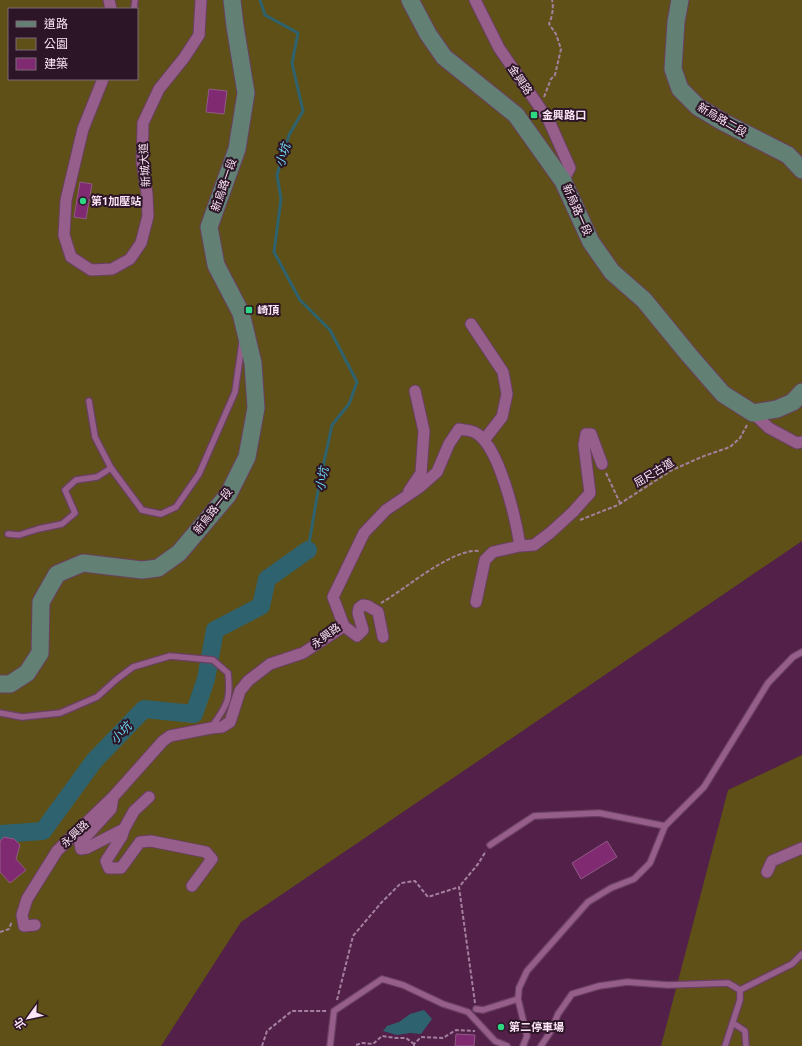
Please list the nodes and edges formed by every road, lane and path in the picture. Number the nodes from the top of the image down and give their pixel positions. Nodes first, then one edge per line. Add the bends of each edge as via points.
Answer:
1 (201, 0) edge
2 (232, 0) edge
3 (410, 0) edge
4 (475, 0) edge
5 (552, 0) edge
6 (680, 0) edge
7 (103, 80) edge
8 (544, 100) dead end
9 (802, 170) edge
10 (563, 181) junction
11 (472, 324) dead end
12 (246, 334) junction
13 (415, 391) dead end
14 (802, 392) edge
15 (89, 401) dead end
16 (753, 413) junction
17 (484, 440) junction
18 (802, 442) edge
19 (602, 464) joint
20 (111, 468) junction
21 (406, 495) junction
22 (620, 504) junction
23 (578, 521) dead end
24 (8, 534) dead end
25 (520, 546) junction
26 (493, 552) junction
27 (476, 602) dead end
28 (372, 608) junction
29 (344, 626) junction
30 (383, 637) dead end
31 (802, 652) edge
32 (0, 684) edge
33 (0, 713) edge
34 (211, 728) junction
35 (113, 797) junction
36 (149, 798) dead end
37 (665, 826) junction
38 (124, 828) junction
39 (490, 845) joint
40 (802, 848) edge
41 (767, 872) dead end
42 (192, 886) dead end
43 (459, 887) junction
44 (35, 925) dead end
45 (802, 954) edge
46 (740, 990) junction
47 (518, 999) junction
48 (476, 1009) joint
49 (334, 1011) junction
50 (733, 1023) junction
51 (487, 1032) junction
52 (356, 1045) dead end
53 (414, 1045) edge
54 (262, 1046) edge
55 (330, 1046) edge
56 (507, 1046) edge
57 (523, 1046) edge
58 (541, 1046) edge
59 (725, 1046) edge
60 (746, 1046) edge

1 - 7 street, 新城大道 via 200,35 159,89 143,123 142,162 148,216 141,243 130,258 112,269 91,270 71,257 64,235 66,200 83,129
2 - 12 main road, 新烏路一段 via 246,93 237,149 209,227 216,265 241,313
3 - 10 main road, 新烏路一段 via 444,57 516,115
4 - 10 street, 金興路 via 499,48 550,121 570,168
5 - 8 path via 552,18 549,24 561,49 555,75
6 - 9 main road, 新烏路二段 via 673,69 680,89 698,107 788,155
10 - 16 main road, 新烏路一段 via 591,242 612,272 644,300 723,394
11 - 17 street via 503,372 507,394 502,417
12 - 20 lane via 242,343 235,392 199,474 176,507 161,514 142,510
12 - 32 main road, 新烏路一段 via 253,363 256,408 247,457 228,495 179,553 158,568 142,570 82,563 57,574 41,602 40,652 27,673 10,684
13 - 21 street via 424,431 421,473
14 - 16 main road via 793,402 777,409
15 - 20 lane via 95,437
16 - 18 street via 768,428 797,443
16 - 22 path, 屈尺古道 via 740,438 730,447 672,470
17 - 21 street, 永興路 via 474,432 459,429 448,444 437,472
17 - 25 street via 504,480
19 - 22 path
19 - 25 street via 591,434 586,434 584,445 590,493 550,533 534,545
20 - 24 lane via 97,477 76,480 65,490 75,513 62,524 19,536
21 - 29 street, 永興路 via 386,510 364,533 343,574 333,597
22 - 23 path, 屈尺古道
25 - 26 street
26 - 27 street via 485,560
26 - 28 path via 476,550 453,556
28 - 29 street via 363,605 359,608 363,630 357,636
28 - 30 street via 378,612
29 - 34 street, 永興路 via 303,653 270,664 248,681 240,692 230,722 222,727
31 - 37 lane via 768,683 704,787
33 - 34 lane via 22,717 60,713 97,697 132,667 170,656 213,660 228,673 230,688 226,706
34 - 35 street, 永興路 via 170,736
35 - 38 street via 111,809 80,843 81,849 88,848
35 - 44 street, 永興路 via 57,851 26,899 22,915 24,926
36 - 38 street via 134,811
37 - 39 lane via 599,813 534,816
37 - 47 lane via 650,863 634,879 611,888 588,902 526,971 519,988
38 - 42 street via 122,836 106,861 109,868 121,868 140,842 206,852 212,859
39 - 43 path
40 - 41 street via 772,861
43 - 48 path
43 - 49 path via 428,896 415,880 401,883 353,936
45 - 46 lane via 792,964
46 - 50 lane via 740,1000
46 - 58 lane via 728,983 668,985 627,982 598,986 572,994
47 - 48 lane via 483,1010
47 - 57 lane via 526,1036
49 - 51 lane via 382,979 468,1012
49 - 54 path via 292,1011 267,1031
49 - 55 lane
50 - 59 lane
50 - 60 lane via 745,1031
51 - 53 path via 456,1030 442,1038 421,1037
51 - 56 lane
52 - 53 path via 373,1044 382,1036 406,1038

